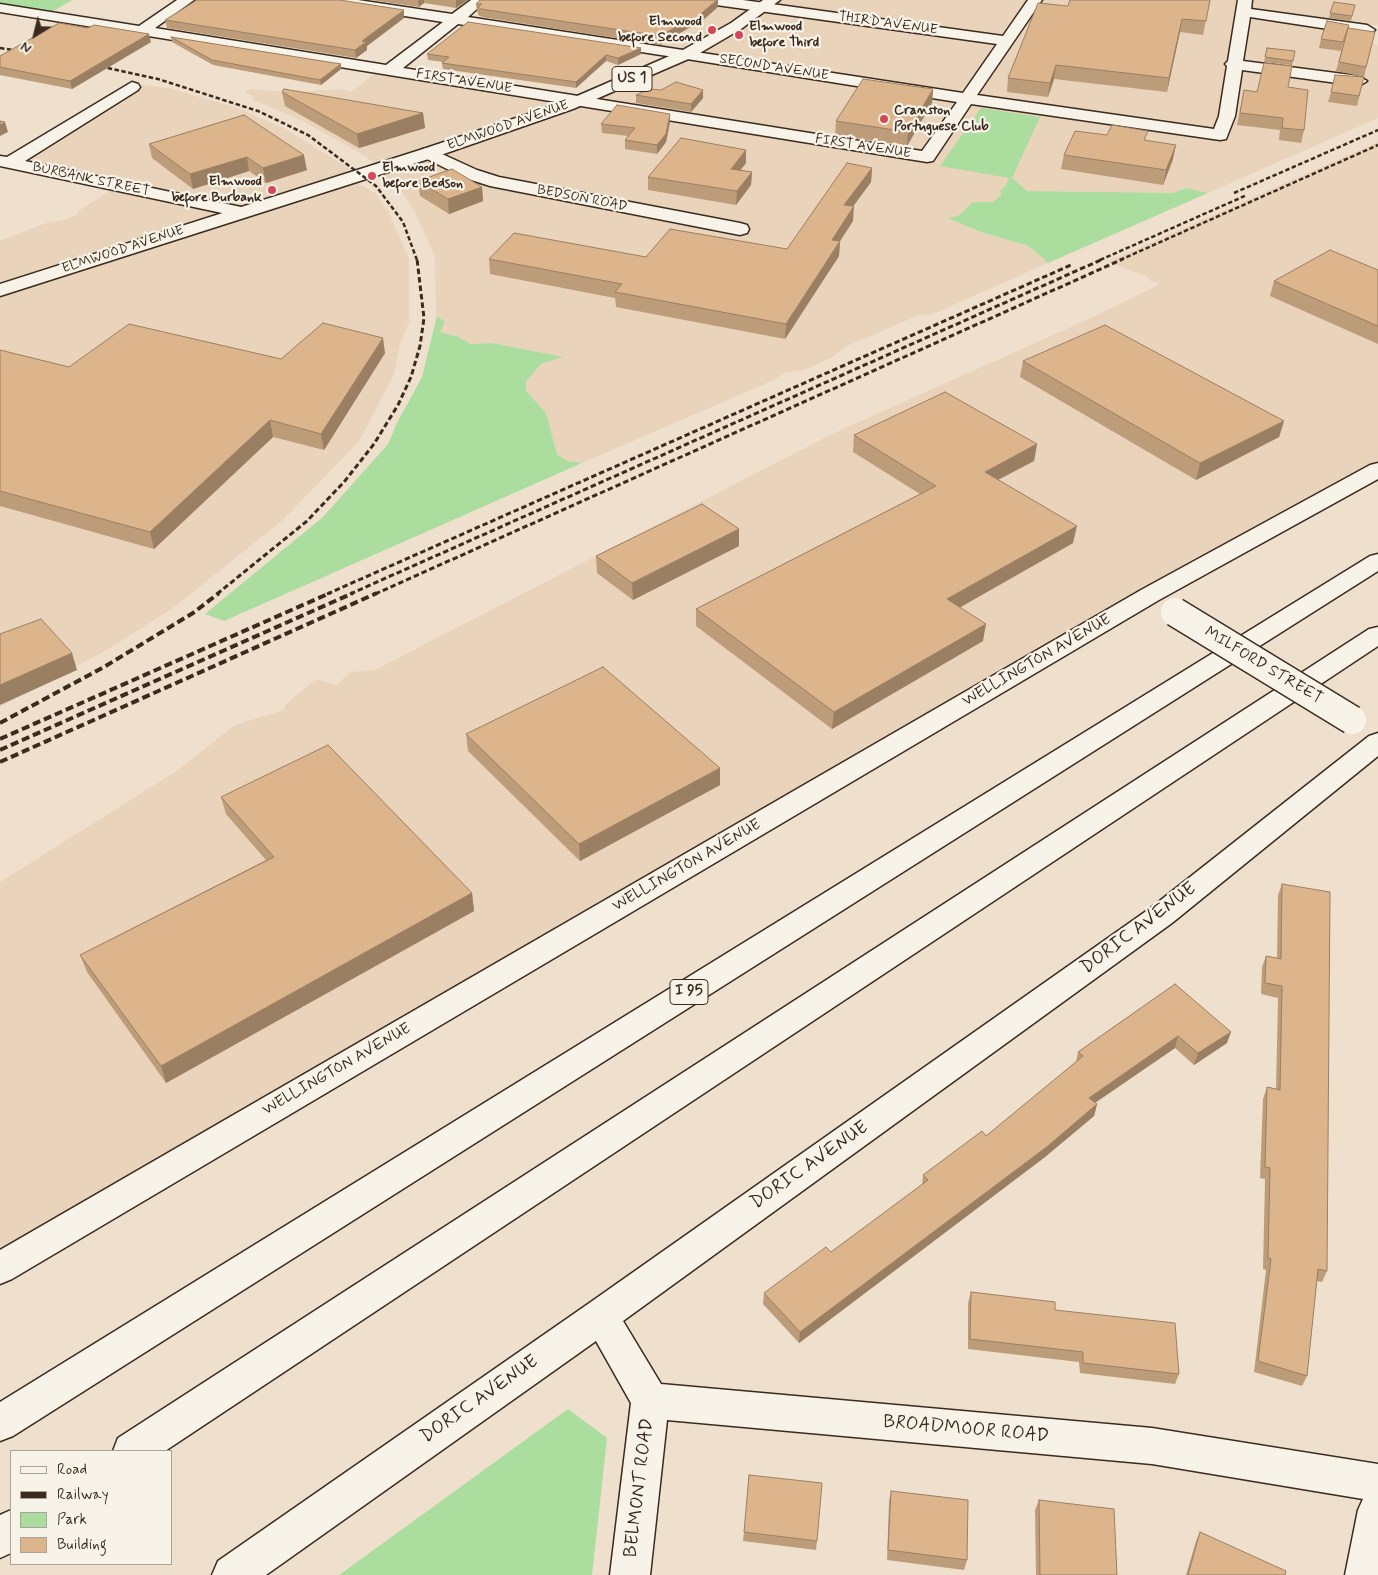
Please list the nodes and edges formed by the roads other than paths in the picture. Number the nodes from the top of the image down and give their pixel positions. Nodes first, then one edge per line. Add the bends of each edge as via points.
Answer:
1 (187, 0) edge
2 (328, 0) edge
3 (480, 0) edge
4 (708, 0) edge
5 (1035, 0) edge
6 (768, 4) edge
7 (1244, 6) edge
8 (0, 8) edge
9 (456, 18) junction
10 (144, 30) junction
11 (1367, 30) edge
12 (1008, 42) junction
13 (687, 54) junction
14 (1233, 64) junction
15 (390, 70) junction
16 (1359, 81) edge
17 (132, 87) dead end
18 (968, 100) junction
19 (578, 101) junction
20 (429, 153) junction
21 (5, 162) edge
22 (241, 212) junction
23 (740, 229) dead end
24 (3, 288) edge
25 (1378, 470) edge
26 (1378, 561) edge
27 (1150, 595) junction
28 (1378, 635) edge
29 (1378, 734) edge
30 (1378, 742) edge
31 (0, 1268) edge
32 (601, 1316) junction
33 (650, 1402) junction
34 (0, 1423) edge
35 (134, 1450) edge
36 (1378, 1483) edge
37 (1378, 1510) edge
38 (232, 1575) edge
39 (630, 1575) edge
40 (1365, 1575) edge

1 - 10 main road
2 - 9 main road, SECOND AVENUE
3 - 9 main road
4 - 6 main road, THIRD AVENUE
5 - 12 main road
6 - 12 main road, THIRD AVENUE
6 - 13 main road, ELMWOOD AVENUE / US 1
7 - 11 main road
7 - 14 main road
8 - 10 main road, FIRST AVENUE
9 - 13 main road, SECOND AVENUE
9 - 15 main road
10 - 15 main road, FIRST AVENUE
12 - 18 main road
13 - 18 main road, SECOND AVENUE
13 - 19 main road, ELMWOOD AVENUE / US 1
14 - 16 main road
14 - 18 main road, SECOND AVENUE via 1227,116 1220,135
15 - 19 main road, FIRST AVENUE
17 - 21 main road
18 - 19 main road, FIRST AVENUE via 927,157
19 - 20 main road, ELMWOOD AVENUE / US 1
20 - 22 main road, ELMWOOD AVENUE / US 1
20 - 23 main road, BEDSON ROAD via 471,174 496,182
21 - 22 main road, BURBANK STREET
22 - 24 main road, ELMWOOD AVENUE / US 1
25 - 27 main road, WELLINGTON AVENUE
26 - 34 main road, I 95
27 - 29 main road, MILFORD STREET, bridge
27 - 31 main road, WELLINGTON AVENUE
28 - 35 main road
30 - 32 main road, DORIC AVENUE via 1162,915
32 - 33 main road
32 - 38 main road, DORIC AVENUE
33 - 36 main road, BROADMOOR ROAD via 1152,1446
33 - 39 main road, BELMONT ROAD
37 - 40 main road

